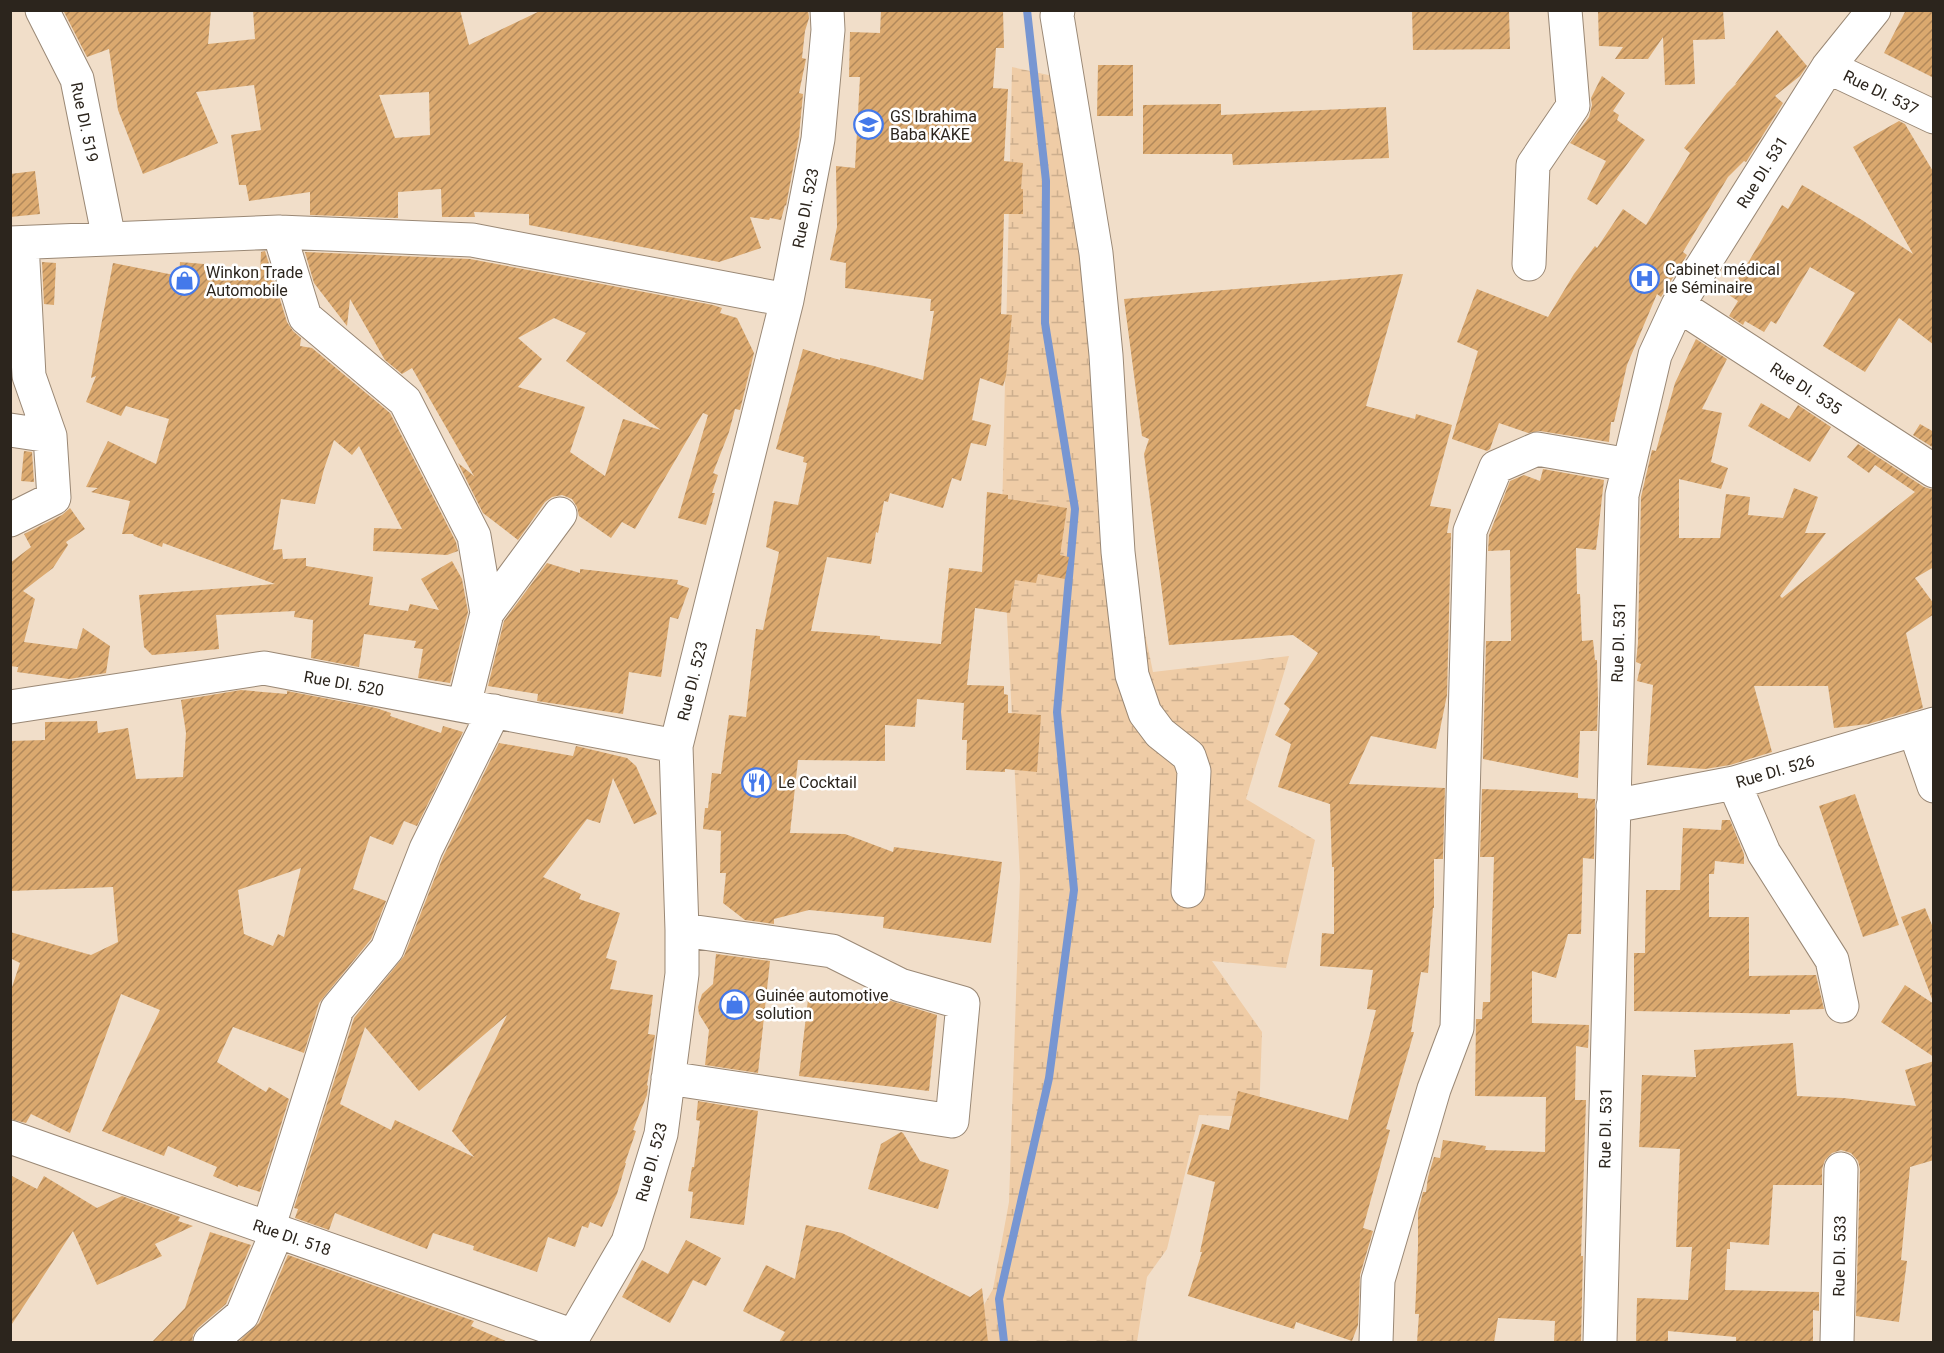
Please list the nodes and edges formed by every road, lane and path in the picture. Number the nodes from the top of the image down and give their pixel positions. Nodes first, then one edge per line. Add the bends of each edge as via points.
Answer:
1 (42, 10) edge
2 (827, 10) edge
3 (1058, 10) edge
4 (1565, 10) edge
5 (1874, 10) edge
6 (1828, 67) junction
7 (1934, 117) edge
8 (279, 232) junction
9 (109, 239) junction
10 (16, 243) edge
11 (1529, 264) dead end
12 (787, 300) junction
13 (1678, 305) junction
14 (10, 430) edge
15 (50, 436) junction
16 (1629, 465) junction
17 (1934, 471) edge
18 (560, 514) dead end
19 (10, 520) edge
20 (487, 613) junction
21 (10, 707) edge
22 (479, 708) junction
23 (1924, 728) edge
24 (676, 746) junction
25 (1734, 783) junction
26 (1934, 786) edge
27 (1613, 806) junction
28 (1188, 891) dead end
29 (682, 930) junction
30 (1842, 1006) dead end
31 (668, 1078) junction
32 (10, 1137) edge
33 (1841, 1169) dead end
34 (273, 1230) junction
35 (572, 1339) edge
36 (210, 1342) edge
37 (1376, 1342) edge
38 (1600, 1342) edge
39 (1837, 1342) edge

1 - 9 street, Rue DI. 519 via 77,79
2 - 12 street, Rue DI. 523 via 818,139
3 - 28 street via 1096,254 1118,552 1132,675 1145,713 1160,734 1189,756 1194,771
4 - 11 street via 1574,106 1533,165
5 - 6 street, Rue DI. 531
6 - 7 street, Rue DI. 537
6 - 13 street, Rue DI. 531
8 - 9 street
8 - 12 street via 472,240
8 - 20 street via 305,317 405,401 474,536
9 - 10 street
10 - 15 street via 29,376
12 - 24 street, Rue DI. 523
13 - 16 street, Rue DI. 531 via 1655,355
13 - 17 street, Rue DI. 535
14 - 15 street
15 - 19 street via 54,498
16 - 27 street, Rue DI. 531 via 1622,495
16 - 37 street via 1537,449 1496,467 1470,531 1456,1028 1378,1280
18 - 20 street
20 - 22 street
21 - 22 street, Rue DI. 520 via 264,668
22 - 24 street, Rue DI. 520
22 - 34 street via 387,949 337,1009
23 - 25 street, Rue DI. 526
23 - 26 street
24 - 29 street, Rue DI. 523
25 - 27 street, Rue DI. 526
25 - 30 street via 1764,853 1832,960
27 - 38 street, Rue DI. 531
29 - 31 street, Rue DI. 523 via 682,974
29 - 31 street via 832,951 900,986 963,1003 952,1121
31 - 35 street, Rue DI. 523 via 661,1134 628,1242
32 - 34 street, Rue DI. 518
33 - 39 street, Rue DI. 533
34 - 35 street, Rue DI. 518
34 - 36 street via 242,1315

